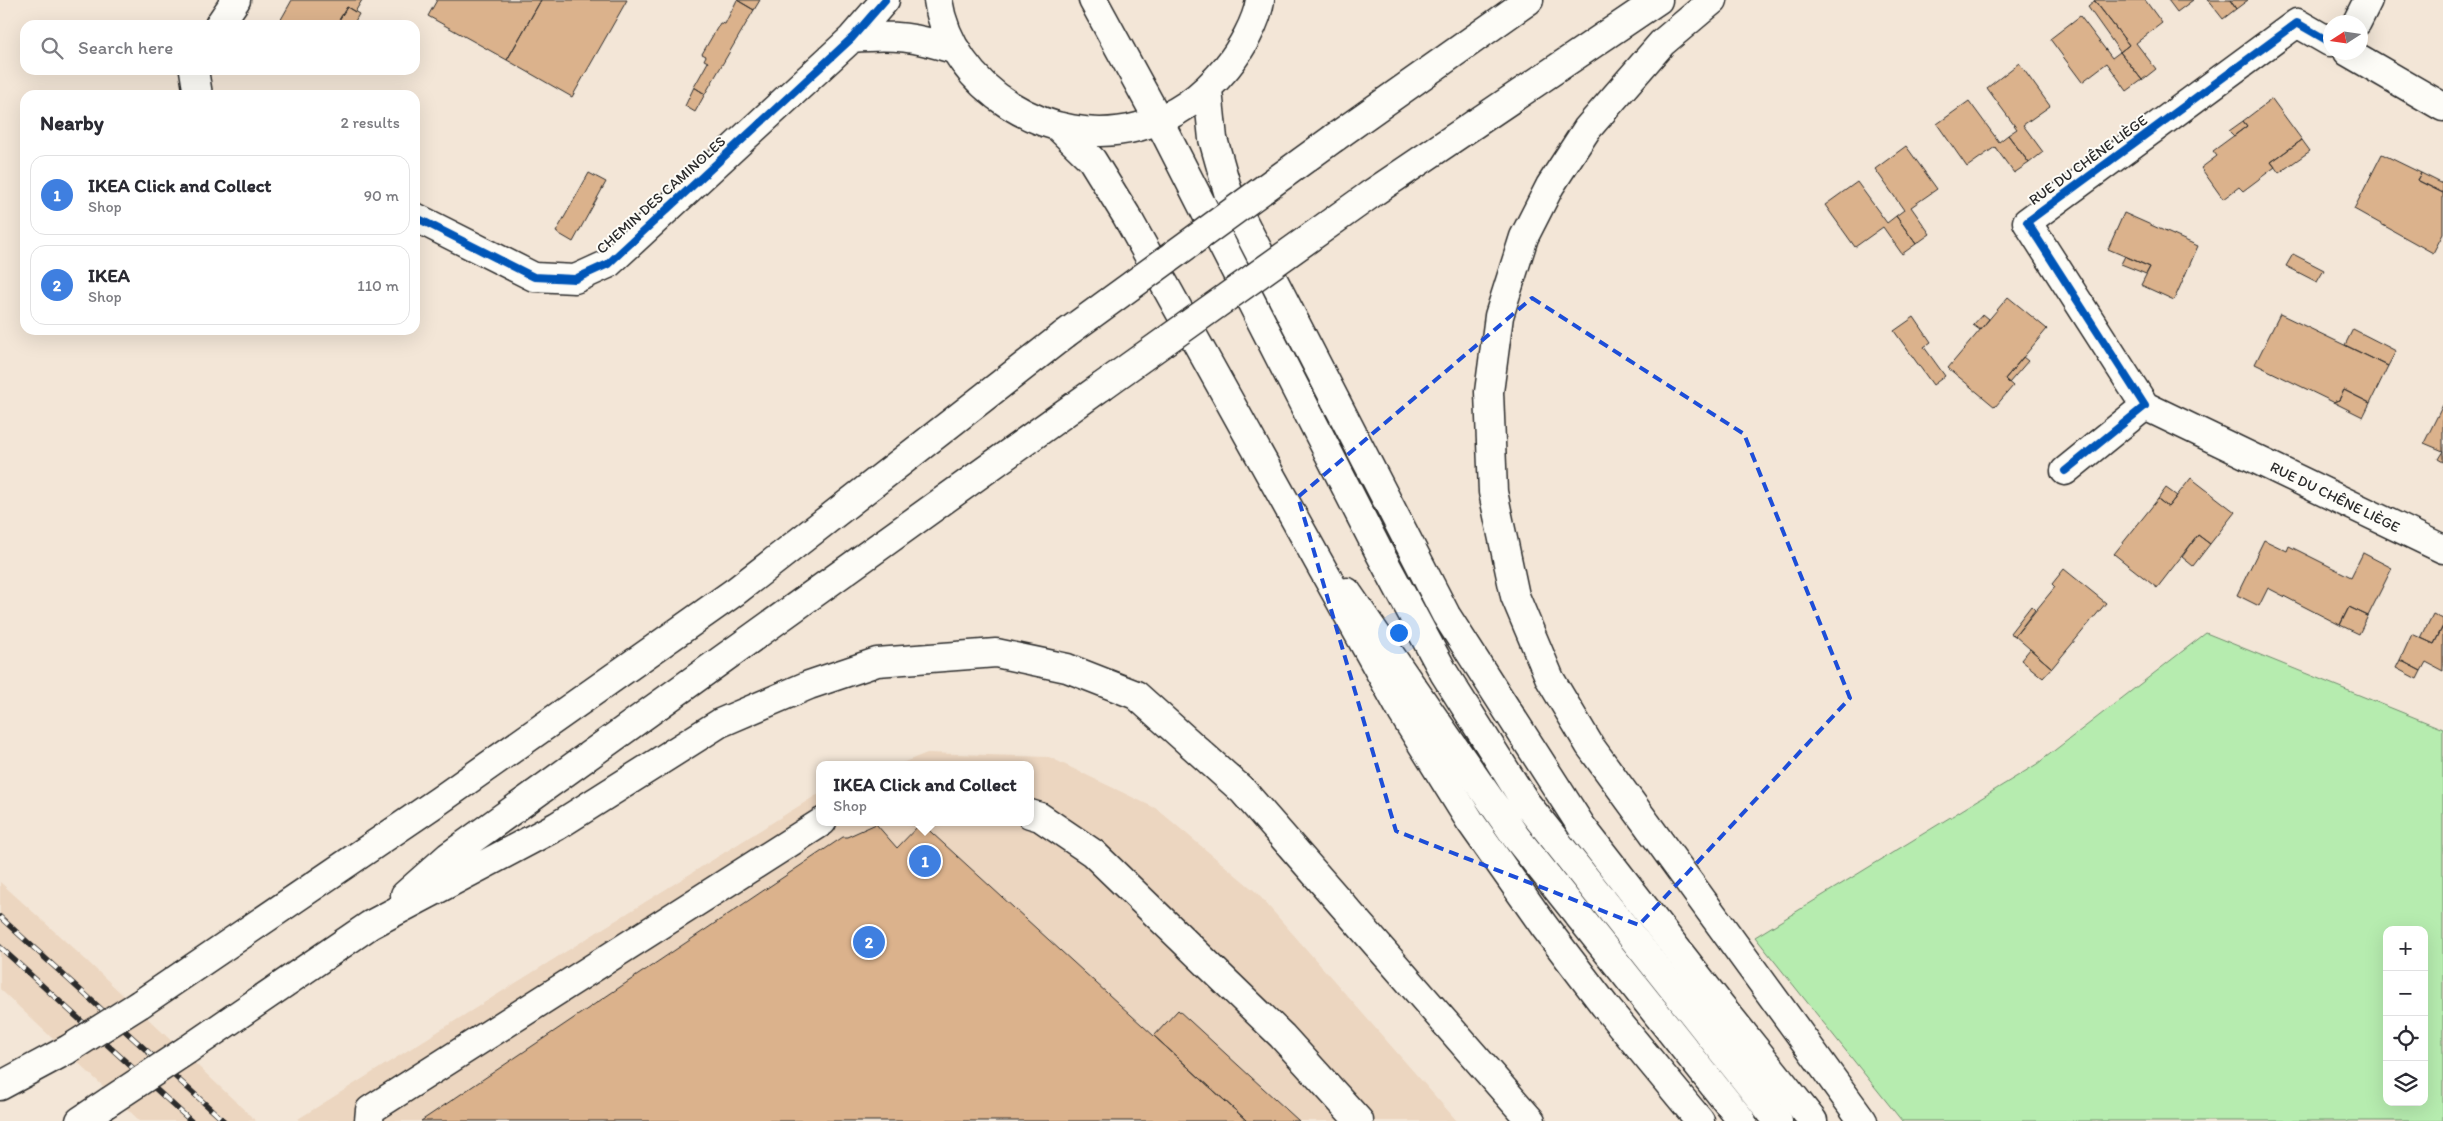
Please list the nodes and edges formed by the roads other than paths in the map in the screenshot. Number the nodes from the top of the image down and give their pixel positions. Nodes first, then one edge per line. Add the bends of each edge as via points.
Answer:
1 (236, 0) edge
2 (885, 0) edge
3 (938, 0) edge
4 (1092, 0) edge
5 (1260, 0) edge
6 (1529, 0) edge
7 (1658, 0) edge
8 (1713, 0) edge
9 (2368, 0) edge
10 (2360, 15) edge
11 (222, 20) edge
12 (852, 38) junction
13 (2323, 38) edge
14 (956, 50) junction
15 (2362, 60) edge
16 (195, 75) edge
17 (197, 90) edge
18 (1208, 90) junction
19 (2443, 107) edge
20 (1158, 119) junction
21 (1057, 126) junction
22 (420, 220) edge
23 (2146, 406) junction
24 (2064, 471) dead end
25 (1285, 502) junction
26 (2443, 549) edge
27 (1034, 815) edge
28 (816, 826) edge
29 (370, 925) junction
30 (0, 1086) edge
31 (80, 1121) edge
32 (369, 1121) edge
33 (1359, 1121) edge
34 (1531, 1121) edge
35 (1700, 1121) edge
36 (1742, 1121) edge
37 (1778, 1121) edge
38 (1813, 1121) edge
39 (1863, 1121) edge

1 - 11 main road
2 - 12 main road, CHEMIN DES CAMINOLES
3 - 14 main road via 949,39
4 - 20 main road
5 - 18 main road via 1241,50
6 - 30 main road, bridge via 1066,334 736,591 440,800 140,1004 67,1050
7 - 29 main road, bridge via 1371,194 1100,387 449,856
8 - 39 main road via 1662,43 1587,129 1550,186 1524,237 1499,316 1488,392 1493,492 1515,596 1555,688 1590,746
9 - 10 main road
12 - 14 main road via 889,34
12 - 22 main road, CHEMIN DES CAMINOLES via 608,264 575,279 534,277
13 - 23 main road, RUE DU CHÊNE LIÈGE via 2297,23 2027,222
14 - 21 main road via 968,69 994,94 1023,114
15 - 19 main road
16 - 17 main road
18 - 20 main road via 1175,113
18 - 38 main road via 1213,139 1228,192 1446,615 1582,827
20 - 21 main road via 1137,127 1097,132
20 - 37 main road via 1444,673 1526,803
21 - 25 main road via 1097,168
23 - 24 main road
23 - 26 main road, RUE DU CHÊNE LIÈGE
25 - 35 main road via 1402,712 1470,821 1544,926
25 - 36 main road via 1516,837
27 - 33 main road via 1093,853 1282,1036
28 - 32 main road via 370,1110
29 - 31 main road, bridge
29 - 34 main road via 557,826 720,723 809,685 877,662 996,653 1067,668 1136,695 1243,791

